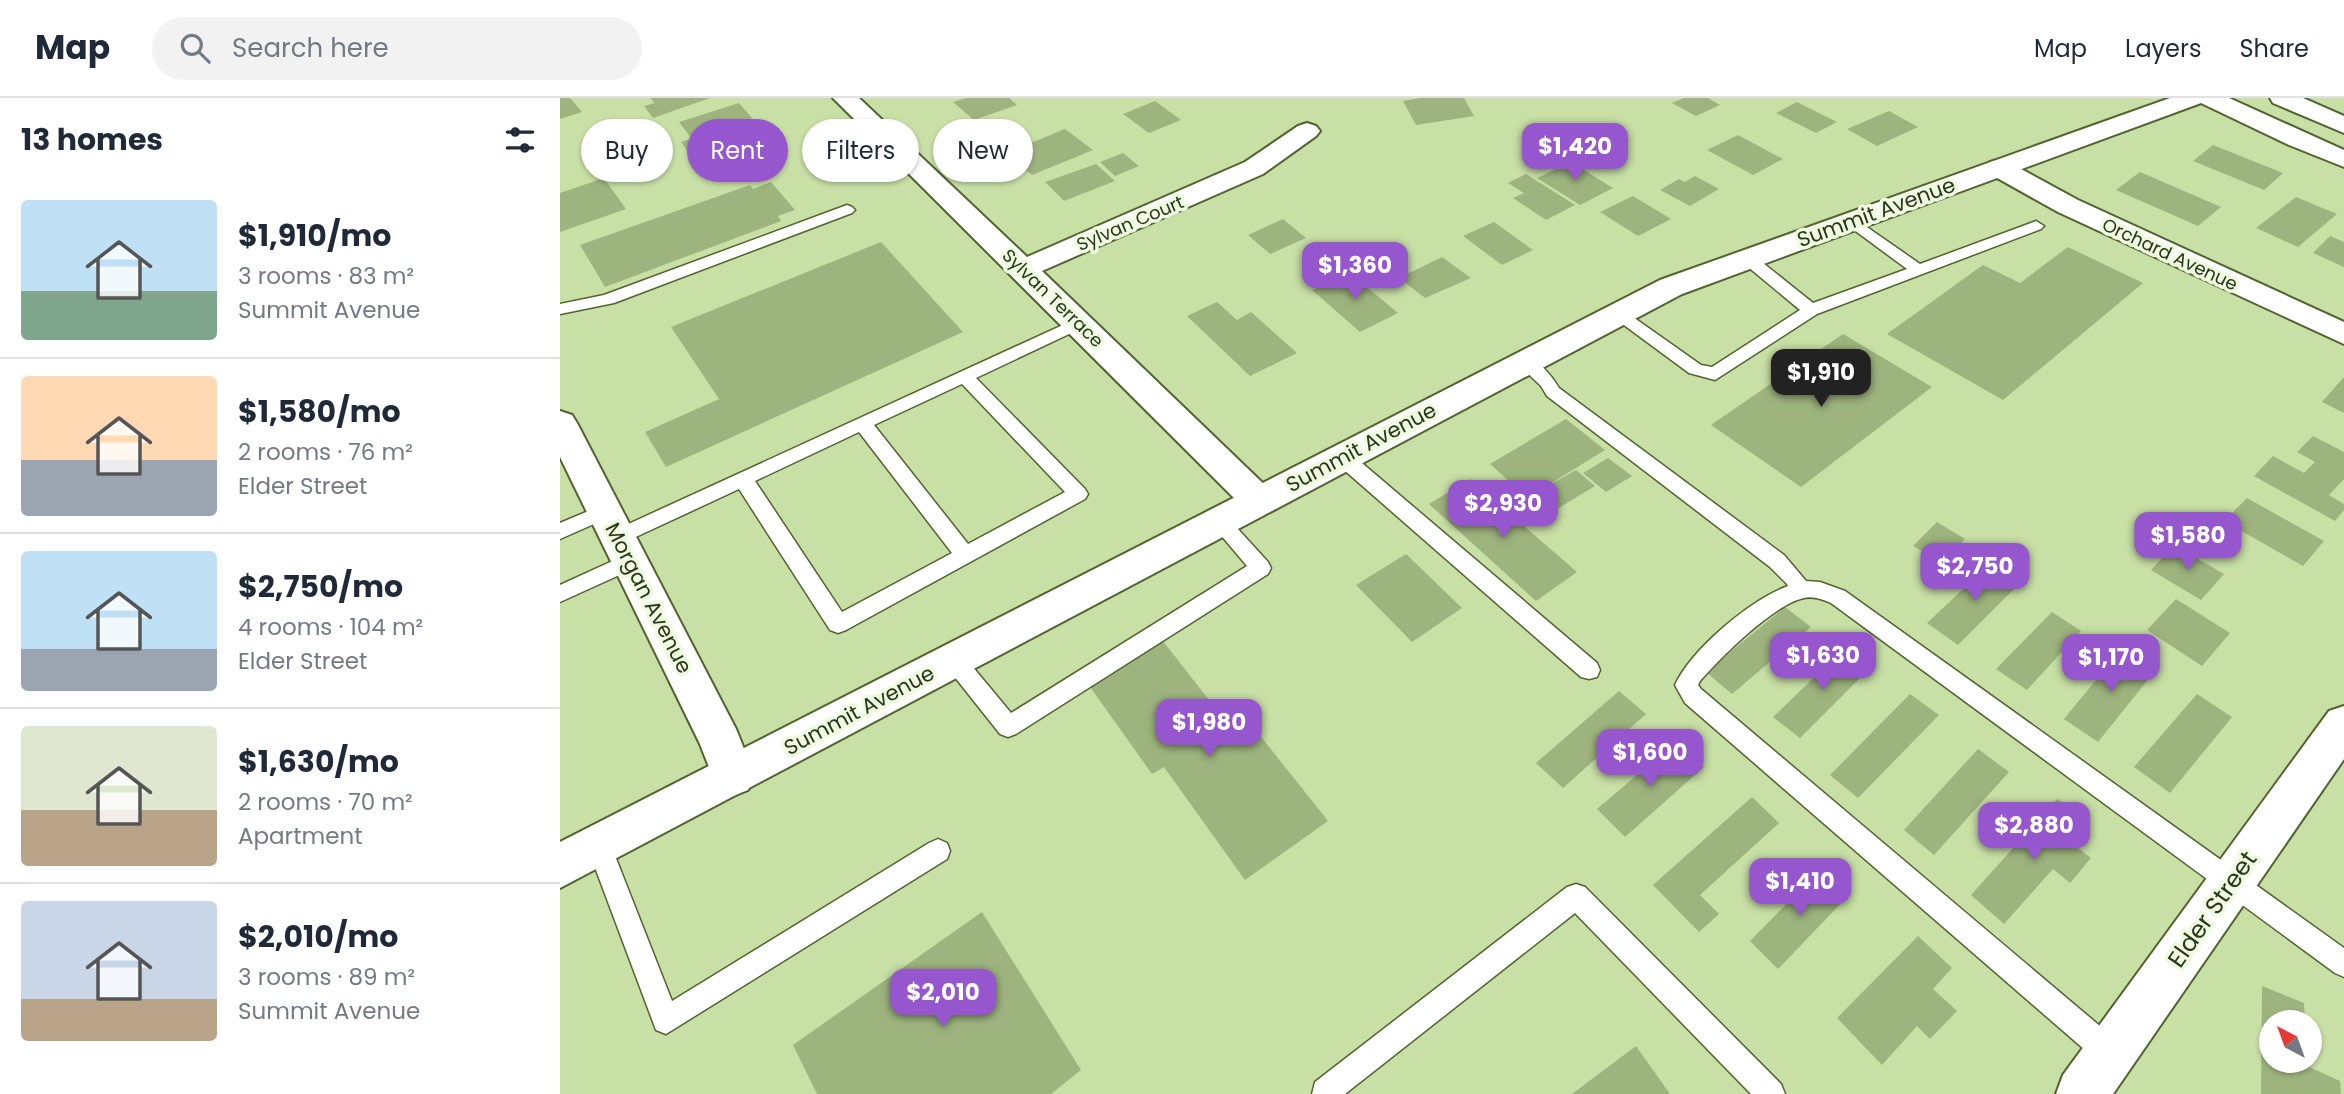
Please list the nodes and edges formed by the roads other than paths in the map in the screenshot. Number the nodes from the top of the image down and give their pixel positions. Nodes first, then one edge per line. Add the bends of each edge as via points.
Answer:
1 (845, 98) edge
2 (2193, 98) edge
3 (2209, 98) edge
4 (2282, 98) edge
5 (2344, 125) edge
6 (1307, 131) dead end
7 (2344, 159) edge
8 (1999, 169) junction
9 (846, 210) dead end
10 (1851, 221) junction
11 (2036, 226) dead end
12 (1747, 258) junction
13 (1023, 270) junction
14 (1919, 270) junction
15 (560, 309) edge
16 (1811, 310) junction
17 (1617, 314) junction
18 (1079, 323) junction
19 (2344, 334) edge
20 (1525, 362) junction
21 (964, 376) junction
22 (862, 423) junction
23 (561, 428) edge
24 (1342, 457) junction
25 (743, 479) junction
26 (1259, 500) junction
27 (1219, 522) junction
28 (560, 531) edge
29 (618, 536) junction
30 (965, 555) junction
31 (1800, 590) junction
32 (560, 594) edge
33 (954, 660) junction
34 (1589, 670) dead end
35 (2344, 724) edge
36 (733, 776) junction
37 (599, 846) junction
38 (937, 851) dead end
39 (560, 866) edge
40 (2231, 882) junction
41 (2344, 964) edge
42 (2110, 1053) junction
43 (1325, 1092) dead end
44 (1771, 1094) edge
45 (2082, 1094) edge

1 - 13 street, Sylvan Terrace
2 - 8 street, Summit Avenue
3 - 7 street
4 - 5 street
6 - 13 street, Sylvan Court via 1243,173
8 - 10 street, Summit Avenue
8 - 19 street, Orchard Avenue via 2068,206
9 - 15 lane via 608,299
10 - 12 street, Summit Avenue
10 - 14 lane
11 - 14 lane
12 - 16 lane
12 - 17 street, Summit Avenue
13 - 18 street, Sylvan Terrace
14 - 16 lane
16 - 17 lane via 1715,374 1695,369
17 - 20 street, Summit Avenue
18 - 21 lane
18 - 26 street, Sylvan Terrace
20 - 24 street, Summit Avenue
20 - 31 lane via 1553,392 1777,561
21 - 22 lane
21 - 30 lane via 1078,494
22 - 25 lane
22 - 30 lane
23 - 29 street, Morgan Avenue
24 - 26 street, Summit Avenue
24 - 34 lane
25 - 29 lane
25 - 30 lane via 838,624
26 - 27 street, Summit Avenue
27 - 33 street, Summit Avenue
27 - 33 lane via 1261,568 1008,727
28 - 29 lane
29 - 32 lane
29 - 36 street, Morgan Avenue via 721,742
31 - 40 lane via 1821,589 1838,597
31 - 42 lane via 1780,598 1707,656 1690,673 1686,685 1693,696
33 - 36 street, Summit Avenue
35 - 40 street, Elder Street
36 - 37 street, Summit Avenue
37 - 38 lane via 666,1020
37 - 39 street, Summit Avenue
40 - 41 lane
40 - 42 street, Elder Street
42 - 45 street, Elder Street
43 - 44 lane via 1576,895

